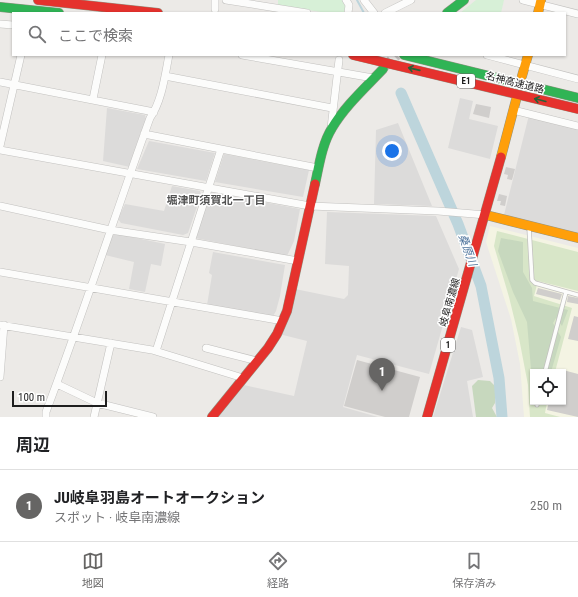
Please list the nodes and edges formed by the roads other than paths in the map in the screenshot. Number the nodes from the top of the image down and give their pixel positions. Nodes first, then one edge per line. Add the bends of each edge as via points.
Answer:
1 (38, 0) edge
2 (215, 0) edge
3 (226, 0) edge
4 (346, 0) edge
5 (364, 0) edge
6 (411, 0) edge
7 (464, 0) edge
8 (523, 0) edge
9 (540, 6) edge
10 (0, 7) edge
11 (215, 9) dead end
12 (49, 12) edge
13 (149, 12) edge
14 (301, 12) edge
15 (348, 12) edge
16 (373, 12) edge
17 (387, 12) edge
18 (448, 12) edge
19 (578, 14) edge
20 (0, 24) edge
21 (12, 25) edge
22 (20, 56) edge
23 (102, 56) edge
24 (169, 56) edge
25 (248, 56) edge
26 (357, 56) edge
27 (408, 56) edge
28 (491, 56) edge
29 (528, 56) edge
30 (339, 60) dead end
31 (525, 65) junction
32 (383, 68) tunnel mouth
33 (337, 72) junction
34 (165, 76) junction
35 (522, 76) dead end
36 (374, 78) junction
37 (578, 79) edge
38 (0, 82) edge
39 (14, 85) junction
40 (578, 98) edge
41 (93, 99) junction
42 (516, 100) dead end
43 (332, 108) junction
44 (578, 109) edge
45 (513, 110) junction
46 (154, 112) junction
47 (578, 126) edge
48 (331, 129) junction
49 (144, 134) junction
50 (0, 146) edge
51 (221, 149) junction
52 (0, 150) edge
53 (318, 168) junction
54 (130, 174) junction
55 (208, 188) junction
56 (0, 206) edge
57 (310, 206) junction
58 (486, 215) junction
59 (529, 226) junction
60 (110, 230) junction
61 (578, 238) edge
62 (191, 242) junction
63 (298, 261) junction
64 (0, 272) edge
65 (90, 288) junction
66 (566, 292) junction
67 (578, 295) edge
68 (172, 302) junction
69 (283, 321) junction
70 (2, 325) edge
71 (74, 338) junction
72 (111, 343) junction
73 (206, 348) dead end
74 (156, 351) junction
75 (257, 361) junction
76 (546, 369) edge
77 (0, 377) edge
78 (243, 378) junction
79 (56, 384) junction
80 (97, 403) junction
81 (134, 415) edge
82 (46, 417) edge
83 (94, 417) edge
84 (152, 417) edge
85 (212, 417) edge
86 (427, 417) edge

1 - 13 main road
2 - 11 street
3 - 14 street
4 - 15 street via 349,5
5 - 16 street
6 - 17 street
7 - 18 main road
8 - 9 street
9 - 19 street
10 - 12 main road
20 - 21 street
22 - 39 street
23 - 41 street
24 - 34 street
25 - 33 street
44 -> 26 main road, 名神高速道路 / E1
27 - 40 main road, 名神高速道路 / E1
28 - 31 street
29 - 31 main road
30 - 33 street
31 - 35 main road
31 - 37 street
32 - 36 main road
33 - 36 street
33 - 43 street
34 - 43 street
34 - 46 street
36 - 48 main road via 345,109
38 - 39 street
39 - 41 street
39 - 50 street
41 - 46 street
42 - 45 main road, 岐阜南濃線 / 1
43 - 48 street
45 - 47 street
45 - 58 main road, 岐阜南濃線 / 1
46 - 49 street
48 - 53 main road
49 - 51 street
49 - 54 street
51 - 53 street
51 - 55 street
52 - 54 street
53 - 57 main road
54 - 55 street
54 - 60 street
55 - 57 street
55 - 62 street
56 - 60 street
57 - 58 street
57 - 63 main road
58 - 59 main road
58 - 86 main road, 岐阜南濃線 / 1
59 - 61 main road
59 - 66 lane via 532,280 534,283
60 - 62 street
60 - 65 street
62 - 63 street
62 - 68 street
63 - 69 main road
64 - 65 street
65 - 68 street
65 - 71 street
66 - 67 lane
66 - 76 lane
68 - 69 street
68 - 74 street
69 - 75 main road via 277,334
70 - 71 street
70 - 77 street
71 - 72 street
71 - 79 street
72 - 74 street
72 - 80 street
73 - 75 street
74 - 78 street
75 - 78 main road
78 - 85 main road
79 - 80 street
79 - 82 street
80 - 81 street
80 - 83 street
81 - 84 street

